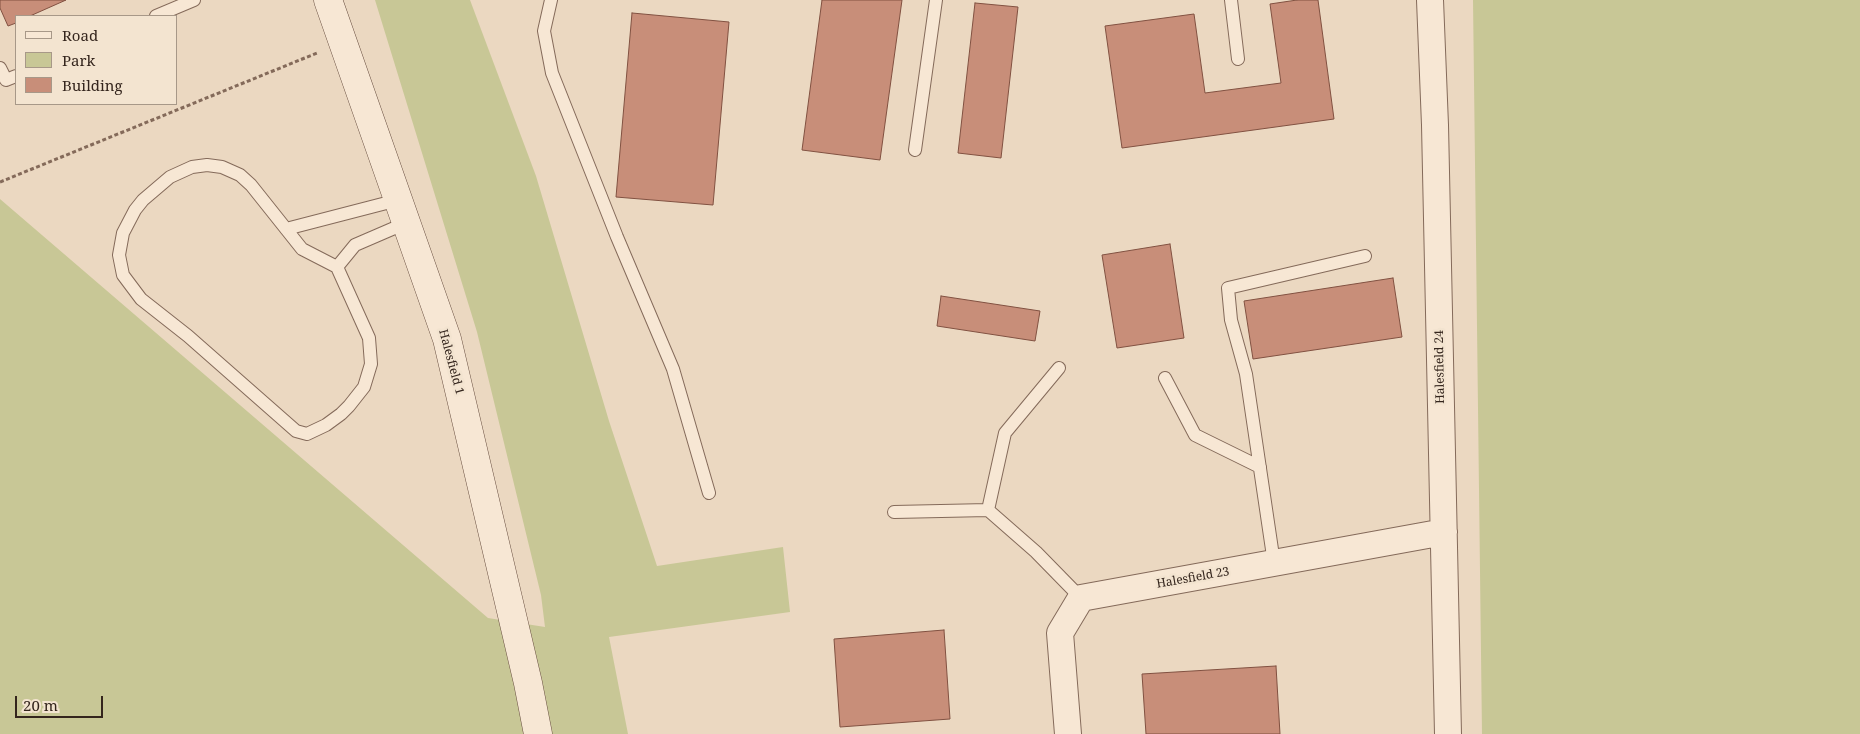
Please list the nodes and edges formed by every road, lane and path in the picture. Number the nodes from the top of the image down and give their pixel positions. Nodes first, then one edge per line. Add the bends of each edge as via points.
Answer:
1 (194, 0) edge
2 (328, 0) edge
3 (550, 0) edge
4 (936, 0) edge
5 (1231, 0) edge
6 (1430, 0) edge
7 (158, 15) edge
8 (343, 43) junction
9 (1238, 59) dead end
10 (0, 68) edge
11 (15, 76) edge
12 (915, 150) dead end
13 (0, 182) edge
14 (402, 211) junction
15 (286, 229) junction
16 (1365, 256) dead end
17 (337, 267) junction
18 (1059, 368) dead end
19 (1165, 378) dead end
20 (1260, 466) junction
21 (709, 493) dead end
22 (988, 510) junction
23 (894, 512) dead end
24 (1444, 532) junction
25 (1274, 563) junction
26 (1081, 598) junction
27 (538, 734) edge
28 (1068, 734) edge
29 (1448, 734) edge

1 - 7 lane
2 - 8 street, Halesfield 1
3 - 21 lane via 544,31 552,73 616,237 673,369
4 - 12 lane
5 - 9 lane
6 - 24 street, Halesfield 24
8 - 13 path
8 - 14 street, Halesfield 1
10 - 11 lane via 6,80
14 - 15 lane
14 - 17 lane via 355,245
14 - 27 street, Halesfield 1 via 447,339
15 - 17 lane via 302,249
15 - 17 lane via 240,175 222,167 192,167 170,177 143,200 123,232 119,255 123,275 141,299 303,434 326,425 349,406 364,387 371,364 369,338
16 - 20 lane via 1228,288
18 - 22 lane via 1005,433
19 - 20 lane via 1195,435
20 - 25 lane
22 - 23 lane
22 - 26 lane
24 - 25 street, Halesfield 23
24 - 29 street, Halesfield 24
25 - 26 street, Halesfield 23
26 - 28 street via 1060,633

